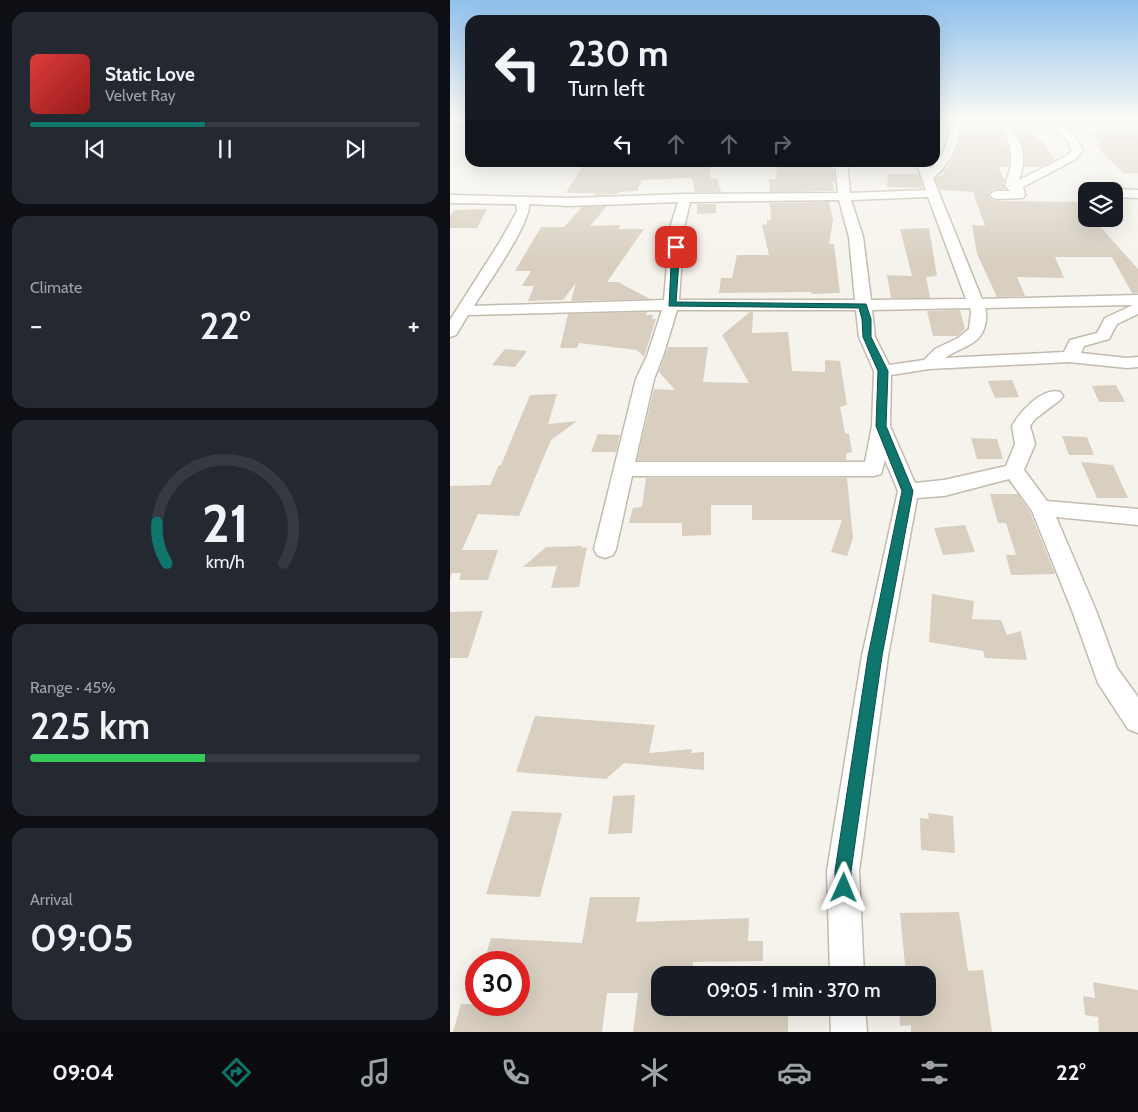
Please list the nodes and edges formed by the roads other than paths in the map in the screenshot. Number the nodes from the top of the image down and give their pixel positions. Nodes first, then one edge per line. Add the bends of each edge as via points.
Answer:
1 (841, 167) edge
2 (924, 167) edge
3 (939, 167) edge
4 (1018, 167) edge
5 (1053, 167) edge
6 (927, 177) junction
7 (932, 193) junction
8 (1123, 193) edge
9 (1138, 194) edge
10 (995, 195) dead end
11 (1019, 195) junction
12 (844, 196) junction
13 (685, 198) junction
14 (450, 199) edge
15 (522, 200) junction
16 (1138, 300) edge
17 (977, 303) junction
18 (672, 304) junction
19 (863, 305) junction
20 (1138, 308) edge
21 (464, 311) junction
22 (450, 332) edge
23 (1069, 357) junction
24 (929, 364) junction
25 (1134, 365) edge
26 (883, 371) junction
27 (1054, 396) dead end
28 (881, 426) junction
29 (624, 469) junction
30 (1014, 471) junction
31 (908, 491) junction
32 (1041, 508) junction
33 (1138, 517) edge
34 (605, 549) dead end
35 (1138, 720) edge
36 (847, 966) edge
37 (848, 1016) edge
38 (849, 1032) edge

1 - 12 street
2 - 6 street
3 - 6 street
4 - 11 street via 1011,185
5 - 11 street via 1017,186
6 - 7 street
7 - 12 street
7 - 17 street
8 - 9 street
10 - 11 street
12 - 13 street
12 - 19 street via 856,237
13 - 15 street via 569,202
13 - 18 street via 677,228
14 - 15 street
15 - 21 street via 523,211
16 - 17 street
17 - 19 street
17 - 24 street via 977,330 963,342 939,353
18 - 19 street
18 - 21 street
18 - 29 street via 645,379
19 - 26 street via 867,337
20 - 23 street via 1111,321 1103,336 1076,343
21 - 22 street
23 - 24 street
23 - 25 street
24 - 26 street
26 - 28 street
27 - 30 street via 1028,415 1021,426 1025,444
28 - 29 street via 874,469
28 - 31 street
29 - 34 street
30 - 31 street via 944,488
30 - 32 street
31 - 36 street via 875,656 843,871
32 - 33 street
32 - 35 street via 1107,675
37 - 38 street

